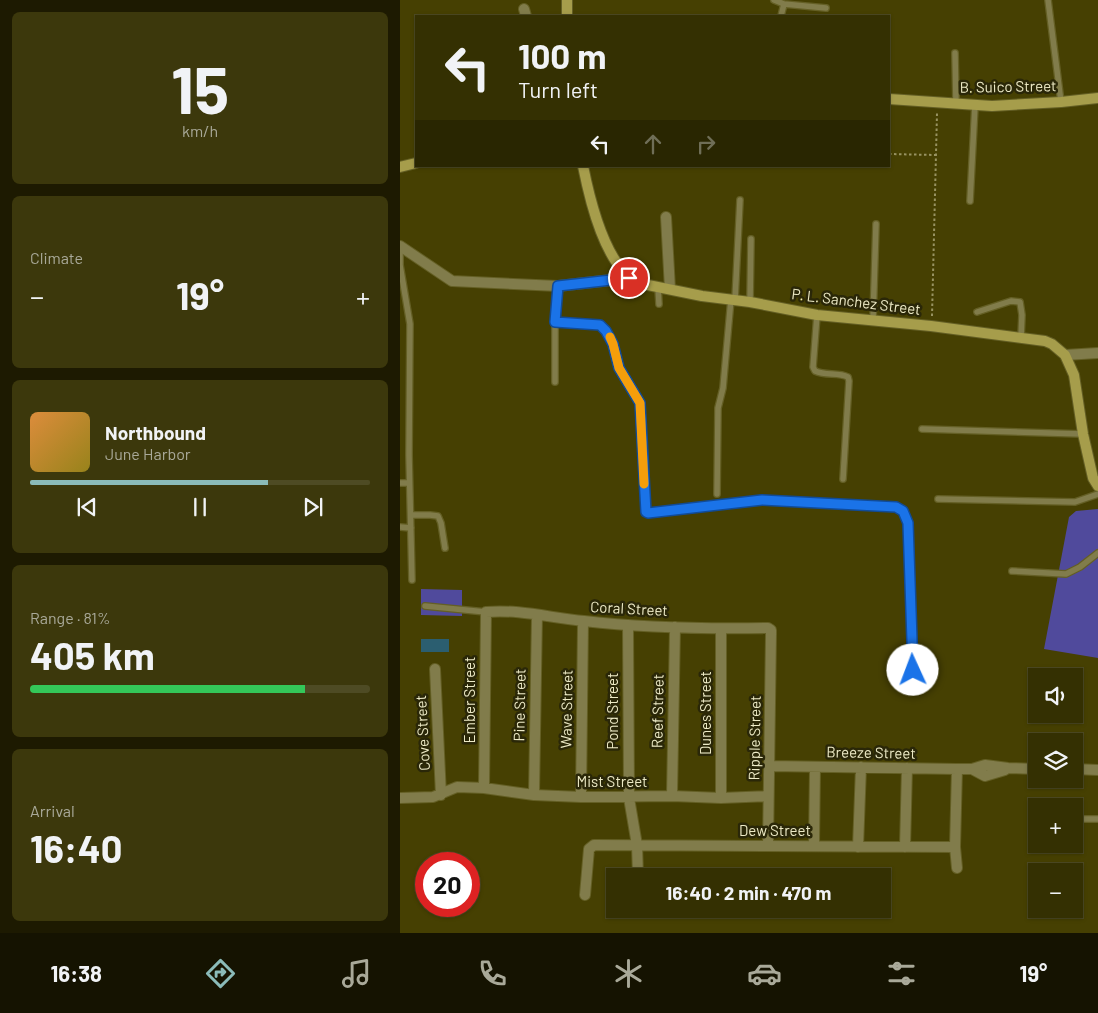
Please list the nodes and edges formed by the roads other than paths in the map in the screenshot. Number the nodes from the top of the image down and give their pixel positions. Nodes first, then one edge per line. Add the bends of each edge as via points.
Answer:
1 (567, 0) edge
2 (774, 0) edge
3 (1048, 0) edge
4 (784, 4) junction
5 (826, 8) dead end
6 (567, 15) edge
7 (782, 15) edge
8 (955, 53) dead end
9 (1098, 98) edge
10 (890, 99) edge
11 (1061, 102) junction
12 (956, 103) junction
13 (974, 105) junction
14 (415, 162) edge
15 (400, 167) edge
16 (583, 167) edge
17 (740, 200) dead end
18 (970, 201) dead end
19 (666, 217) dead end
20 (876, 224) dead end
21 (751, 239) dead end
22 (400, 254) edge
23 (400, 266) edge
24 (629, 278) junction
25 (558, 286) junction
26 (658, 287) junction
27 (670, 289) junction
28 (733, 299) junction
29 (750, 302) junction
30 (659, 304) dead end
31 (977, 312) dead end
32 (816, 314) junction
33 (873, 320) junction
34 (555, 322) junction
35 (1021, 337) junction
36 (1098, 353) edge
37 (1065, 356) junction
38 (555, 382) dead end
39 (922, 429) dead end
40 (1083, 434) junction
41 (843, 479) dead end
42 (400, 483) edge
43 (409, 483) junction
44 (1098, 486) edge
45 (717, 494) dead end
46 (1098, 494) edge
47 (938, 500) dead end
48 (411, 515) junction
49 (400, 527) edge
50 (411, 528) junction
51 (445, 548) dead end
52 (1098, 553) edge
53 (1012, 571) dead end
54 (412, 580) dead end
55 (425, 606) dead end
56 (486, 612) junction
57 (537, 614) junction
58 (583, 621) junction
59 (628, 625) junction
60 (675, 627) junction
61 (721, 629) junction
62 (770, 630) joint
63 (435, 669) dead end
64 (913, 670) dead end
65 (770, 766) junction
66 (815, 767) junction
67 (861, 767) junction
68 (907, 768) junction
69 (957, 769) junction
70 (1028, 769) edge
71 (1083, 770) edge
72 (1098, 770) edge
73 (484, 788) junction
74 (441, 795) junction
75 (534, 795) junction
76 (672, 796) junction
77 (768, 796) junction
78 (581, 797) junction
79 (400, 798) edge
80 (629, 798) junction
81 (721, 798) junction
82 (1098, 819) edge
83 (1083, 820) edge
84 (637, 845) junction
85 (768, 846) junction
86 (814, 846) junction
87 (858, 847) junction
88 (905, 847) junction
89 (956, 848) junction
90 (638, 868) edge
91 (957, 868) dead end
92 (585, 895) dead end

1 - 6 street
2 - 4 lane
3 - 11 lane
4 - 5 lane
4 - 7 lane
8 - 12 lane
9 - 11 street, B. Suico Street
10 - 12 street, B. Suico Street
11 - 13 street, B. Suico Street
12 - 13 street, B. Suico Street
13 - 18 lane
14 - 15 street
16 - 24 street via 606,245
17 - 28 lane
19 - 27 street
20 - 33 lane
21 - 29 lane
22 - 23 lane
22 - 25 street via 452,281
23 - 43 lane via 410,324
24 - 25 street
24 - 26 street, P. L. Sanchez Street
25 - 34 lane
26 - 27 street, P. L. Sanchez Street
26 - 30 lane
27 - 28 street, P. L. Sanchez Street
28 - 29 street, P. L. Sanchez Street
28 - 45 lane via 718,408
29 - 32 street, P. L. Sanchez Street
31 - 35 lane via 1011,301 1020,302
32 - 33 street, P. L. Sanchez Street
32 - 41 lane via 813,367 819,373 843,374 849,381
33 - 35 street, P. L. Sanchez Street
34 - 38 lane
34 - 64 lane via 600,325 613,344 619,368 640,403 645,510 648,513 762,500 896,507 903,511 908,523
35 - 37 street, P. L. Sanchez Street via 1052,344
36 - 37 street
37 - 40 street via 1074,375
39 - 40 lane
40 - 44 street via 1093,478
42 - 43 lane
43 - 48 lane
46 - 47 lane via 1075,502
48 - 50 lane
48 - 51 lane via 438,516
49 - 50 lane
50 - 54 lane
52 - 53 lane via 1066,574
55 - 56 lane
56 - 57 street, Coral Street
56 - 73 street, Ember Street
57 - 58 street, Coral Street
57 - 75 street, Pine Street
58 - 59 street, Coral Street
58 - 78 street, Wave Street
59 - 60 street, Coral Street
59 - 80 street, Pond Street
60 - 61 street, Coral Street
60 - 76 street, Reef Street
61 - 62 street, Coral Street
61 - 81 street, Dunes Street
62 - 65 street, Ripple Street
63 - 74 street, Cove Street
65 - 66 street, Breeze Street
65 - 77 street, Ripple Street
66 - 67 street, Breeze Street
66 - 86 street
67 - 68 street, Breeze Street
67 - 87 street
68 - 69 street, Breeze Street
68 - 88 street
69 - 70 street, Breeze Street via 972,769 985,776 1008,768
69 - 89 street
71 - 72 street
73 - 74 street, Mist Street via 457,787
73 - 75 street, Mist Street
74 - 79 street
75 - 78 street, Mist Street
76 - 80 street, Mist Street
76 - 81 street, Mist Street
77 - 81 street, Mist Street
77 - 85 street, Ripple Street
78 - 80 street, Mist Street
80 - 84 street, Pond Street
82 - 83 lane
84 - 85 street, Dew Street
84 - 90 street, Pond Street
84 - 92 street, Dew Street via 594,845 589,849
85 - 86 street, Dew Street
86 - 87 street, Dew Street
87 - 88 street, Dew Street
88 - 89 street, Dew Street
89 - 91 street

